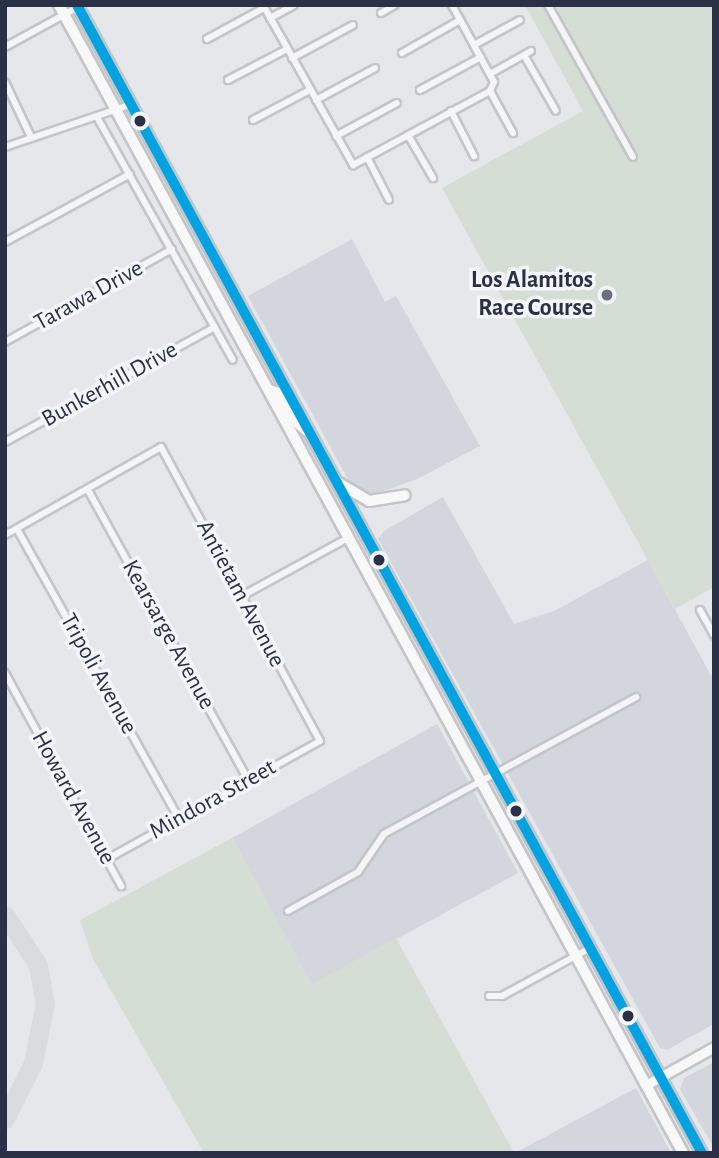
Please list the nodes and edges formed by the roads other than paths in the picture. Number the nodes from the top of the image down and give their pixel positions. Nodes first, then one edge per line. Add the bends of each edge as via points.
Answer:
1 (294, 5) edge
2 (394, 5) edge
3 (452, 5) edge
4 (548, 5) edge
5 (77, 6) edge
6 (263, 7) edge
7 (61, 10) edge
8 (381, 13) dead end
9 (270, 18) junction
10 (460, 20) junction
11 (520, 20) dead end
12 (352, 25) dead end
13 (207, 39) dead end
14 (474, 45) junction
15 (5, 47) edge
16 (287, 49) junction
17 (531, 51) dead end
18 (402, 53) dead end
19 (524, 55) junction
20 (481, 57) junction
21 (292, 58) junction
22 (375, 68) dead end
23 (490, 74) junction
24 (228, 80) dead end
25 (5, 82) edge
26 (310, 90) junction
27 (420, 90) dead end
28 (490, 91) junction
29 (316, 100) junction
30 (397, 103) dead end
31 (132, 104) junction
32 (116, 111) junction
33 (452, 111) junction
34 (556, 111) dead end
35 (97, 117) junction
36 (253, 120) dead end
37 (513, 133) dead end
38 (408, 135) junction
39 (337, 136) junction
40 (31, 137) junction
41 (5, 147) edge
42 (474, 156) dead end
43 (367, 157) junction
44 (633, 157) dead end
45 (130, 174) junction
46 (433, 178) dead end
47 (389, 200) dead end
48 (5, 242) edge
49 (172, 249) junction
50 (215, 327) junction
51 (5, 342) edge
52 (233, 360) dead end
53 (269, 390) junction
54 (312, 436) junction
55 (5, 442) edge
56 (335, 481) junction
57 (88, 490) junction
58 (405, 495) dead end
59 (17, 529) junction
60 (5, 535) edge
61 (346, 538) junction
62 (242, 596) junction
63 (700, 610) dead end
64 (714, 617) edge
65 (706, 621) junction
66 (714, 635) edge
67 (5, 673) edge
68 (636, 697) dead end
69 (320, 741) joint
70 (496, 775) junction
71 (248, 780) junction
72 (480, 781) junction
73 (179, 819) junction
74 (107, 859) junction
75 (121, 886) dead end
76 (288, 911) dead end
77 (590, 948) junction
78 (576, 956) junction
79 (489, 996) dead end
80 (714, 1048) edge
81 (660, 1077) junction
82 (646, 1085) junction
83 (683, 1153) edge
84 (702, 1153) edge

1 - 9 street
2 - 8 street
3 - 10 street
4 - 44 street
5 - 7 street
5 - 31 main road
6 - 9 street
6 - 13 street
7 - 15 street
7 - 32 main road
9 - 16 street
10 - 14 street
10 - 18 street
11 - 14 street
12 - 21 street
14 - 20 street
16 - 21 street
16 - 24 street
17 - 19 street
19 - 23 street
19 - 34 street
20 - 23 street
20 - 27 street
21 - 26 street
22 - 29 street
23 - 28 street via 494,82
25 - 40 street
26 - 29 street
26 - 36 street
28 - 33 street
28 - 37 street
29 - 39 street
30 - 39 street
31 - 32 street
31 - 54 main road
32 - 35 street
32 - 53 main road
33 - 38 street
33 - 42 street
35 - 40 street
35 - 45 street
38 - 43 street
38 - 46 street
39 - 43 street via 353,165
40 - 41 street
43 - 47 street
45 - 48 street
45 - 49 street
49 - 50 street
49 - 51 street, Tarawa Drive
50 - 52 street
50 - 55 street, Bunkerhill Drive
53 - 54 main road via 281,394 293,419
53 - 61 main road
54 - 56 main road
56 - 58 main road via 369,501
56 - 70 main road
57 - 59 street
57 - 62 street, Antietam Avenue via 161,447
57 - 71 street, Kearsarge Avenue
59 - 60 street
59 - 73 street, Tripoli Avenue
61 - 62 street
61 - 72 main road
62 - 69 street, Antietam Avenue
63 - 65 street
64 - 65 street
65 - 66 street
67 - 74 street, Howard Avenue
68 - 70 street
69 - 71 street, Mindora Street
70 - 72 street
70 - 77 main road
71 - 73 street, Mindora Street
72 - 76 street via 384,834 358,872
72 - 78 main road
73 - 74 street, Mindora Street
74 - 75 street, Howard Avenue
77 - 78 street
77 - 81 main road
78 - 79 street via 502,996
78 - 82 main road
80 - 81 main road
81 - 82 main road
81 - 84 main road
82 - 83 main road

